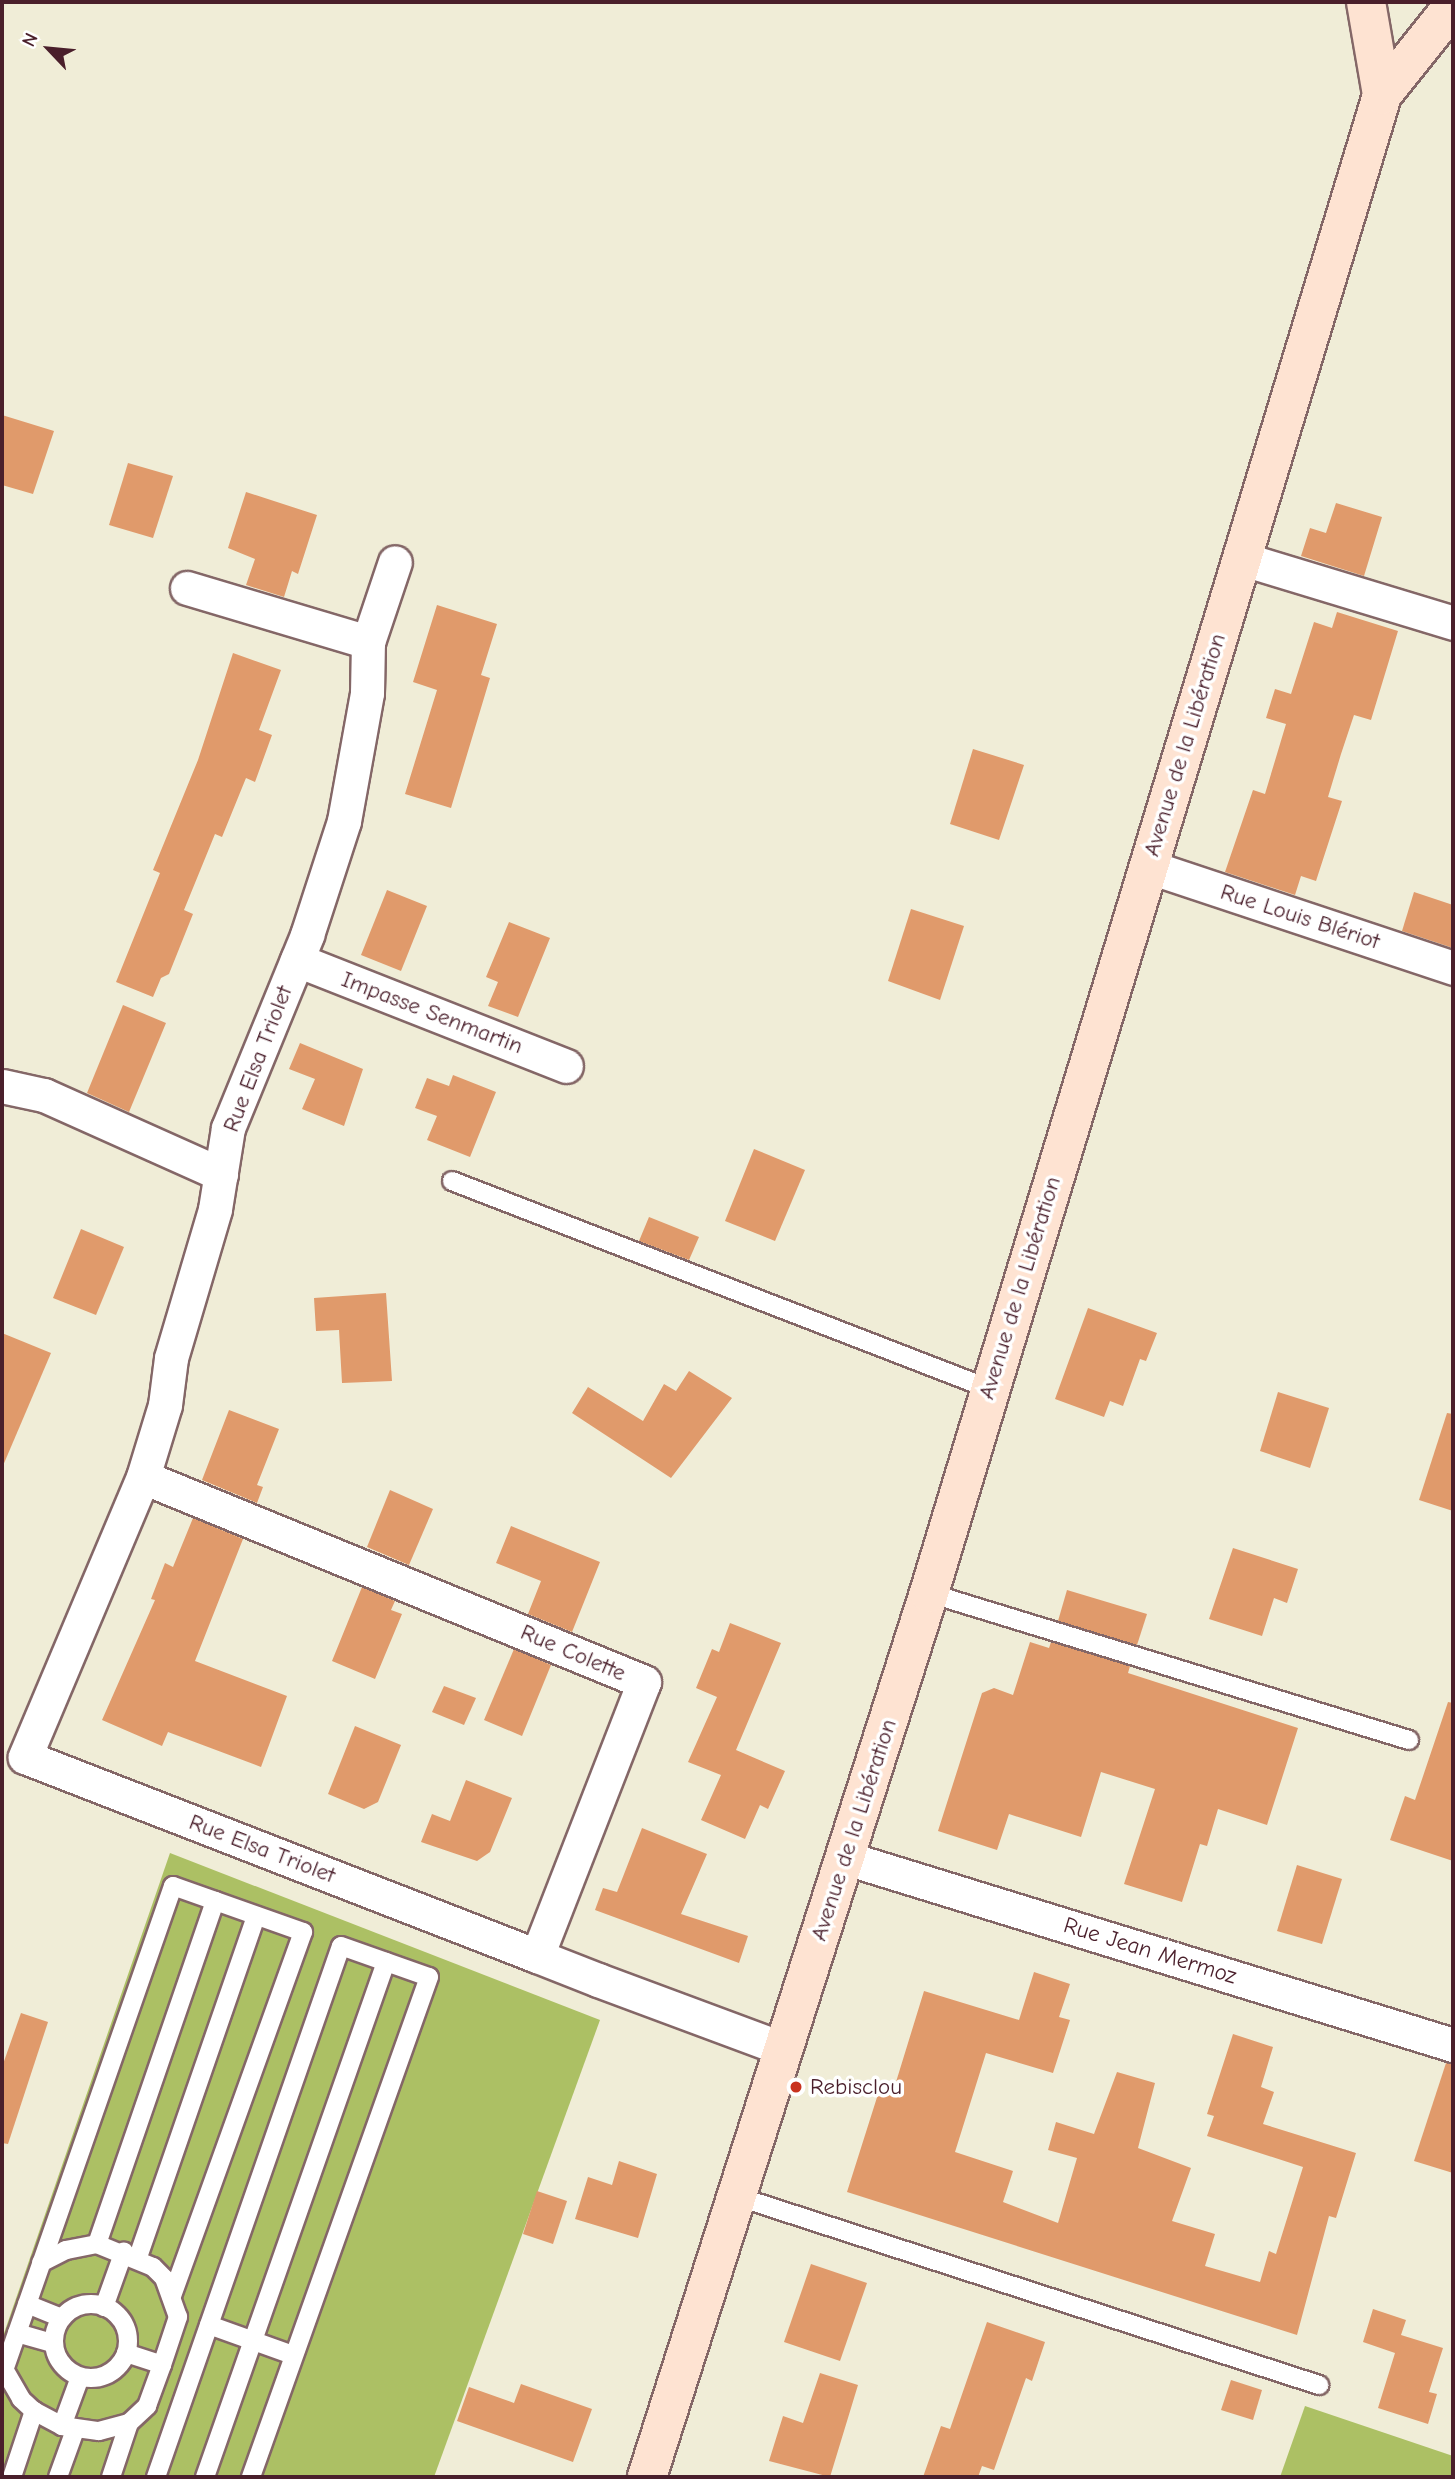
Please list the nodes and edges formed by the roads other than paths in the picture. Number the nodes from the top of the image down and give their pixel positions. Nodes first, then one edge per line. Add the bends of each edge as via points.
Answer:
1 (1366, 2) edge
2 (1453, 6) edge
3 (1382, 94) junction
4 (1243, 559) junction
5 (395, 562) dead end
6 (187, 588) dead end
7 (1453, 623) edge
8 (368, 642) junction
9 (1147, 866) junction
10 (297, 960) junction
11 (1453, 968) edge
12 (566, 1066) dead end
13 (2, 1086) edge
14 (221, 1174) junction
15 (452, 1181) dead end
16 (990, 1389) junction
17 (143, 1477) junction
18 (929, 1593) junction
19 (1409, 1740) dead end
20 (846, 1858) junction
21 (215, 1901) junction
22 (256, 1916) junction
23 (537, 1956) junction
24 (386, 1962) junction
25 (1453, 2045) edge
26 (784, 2049) junction
27 (739, 2197) junction
28 (97, 2244) junction
29 (131, 2254) junction
30 (41, 2263) junction
31 (172, 2295) junction
32 (27, 2304) junction
33 (104, 2307) junction
34 (61, 2318) junction
35 (209, 2325) junction
36 (17, 2333) junction
37 (253, 2341) junction
38 (53, 2343) junction
39 (127, 2353) junction
40 (293, 2355) junction
41 (162, 2365) junction
42 (3, 2373) edge
43 (80, 2376) junction
44 (1319, 2385) dead end
45 (34, 2411) junction
46 (129, 2423) junction
47 (69, 2428) junction
48 (12, 2477) edge
49 (58, 2477) edge
50 (111, 2477) edge
51 (156, 2477) edge
52 (205, 2477) edge
53 (251, 2477) edge
54 (647, 2477) edge

1 - 3 street
2 - 3 street
3 - 4 street, Avenue de la Libération
4 - 7 street
4 - 9 street, Avenue de la Libération
5 - 8 street, Rue Elsa Triolet
6 - 8 street
8 - 10 street, Rue Elsa Triolet via 367,693 344,821
9 - 11 street, Rue Louis Blériot
9 - 16 street, Avenue de la Libération
10 - 12 street, Impasse Senmartin
10 - 14 street, Rue Elsa Triolet via 228,1128
13 - 14 street via 44,1095
14 - 17 street, Rue Elsa Triolet
15 - 16 lane
16 - 18 street, Avenue de la Libération
17 - 23 street, Rue Colette via 644,1682
17 - 23 street, Rue Elsa Triolet via 25,1757
18 - 19 lane
18 - 20 street, Avenue de la Libération
20 - 25 street, Rue Jean Mermoz
20 - 26 street, Avenue de la Libération
21 - 22 lane
21 - 28 lane
21 - 30 lane via 173,1886
22 - 29 lane
22 - 31 lane via 303,1932
23 - 26 street, Rue Elsa Triolet
24 - 35 lane via 341,1946
24 - 37 lane
24 - 40 lane via 429,1977
26 - 27 street, Avenue de la Libération
27 - 44 lane
27 - 54 street, Avenue de la Libération
28 - 29 lane
28 - 30 lane via 66,2250
29 - 31 lane via 164,2278
29 - 33 lane
30 - 32 lane
31 - 41 lane via 178,2317
32 - 34 lane
32 - 36 lane
33 - 34 lane via 83,2304
33 - 39 lane via 125,2327
34 - 38 lane
35 - 37 lane
35 - 51 lane
36 - 38 lane
36 - 42 lane
37 - 40 lane
37 - 52 lane
38 - 43 lane via 63,2367
39 - 41 lane
39 - 43 lane via 111,2373 99,2378
40 - 53 lane
41 - 46 lane via 147,2406
42 - 45 lane
43 - 47 lane
45 - 47 lane
45 - 48 lane
46 - 47 lane via 99,2431
46 - 50 lane
47 - 49 lane

